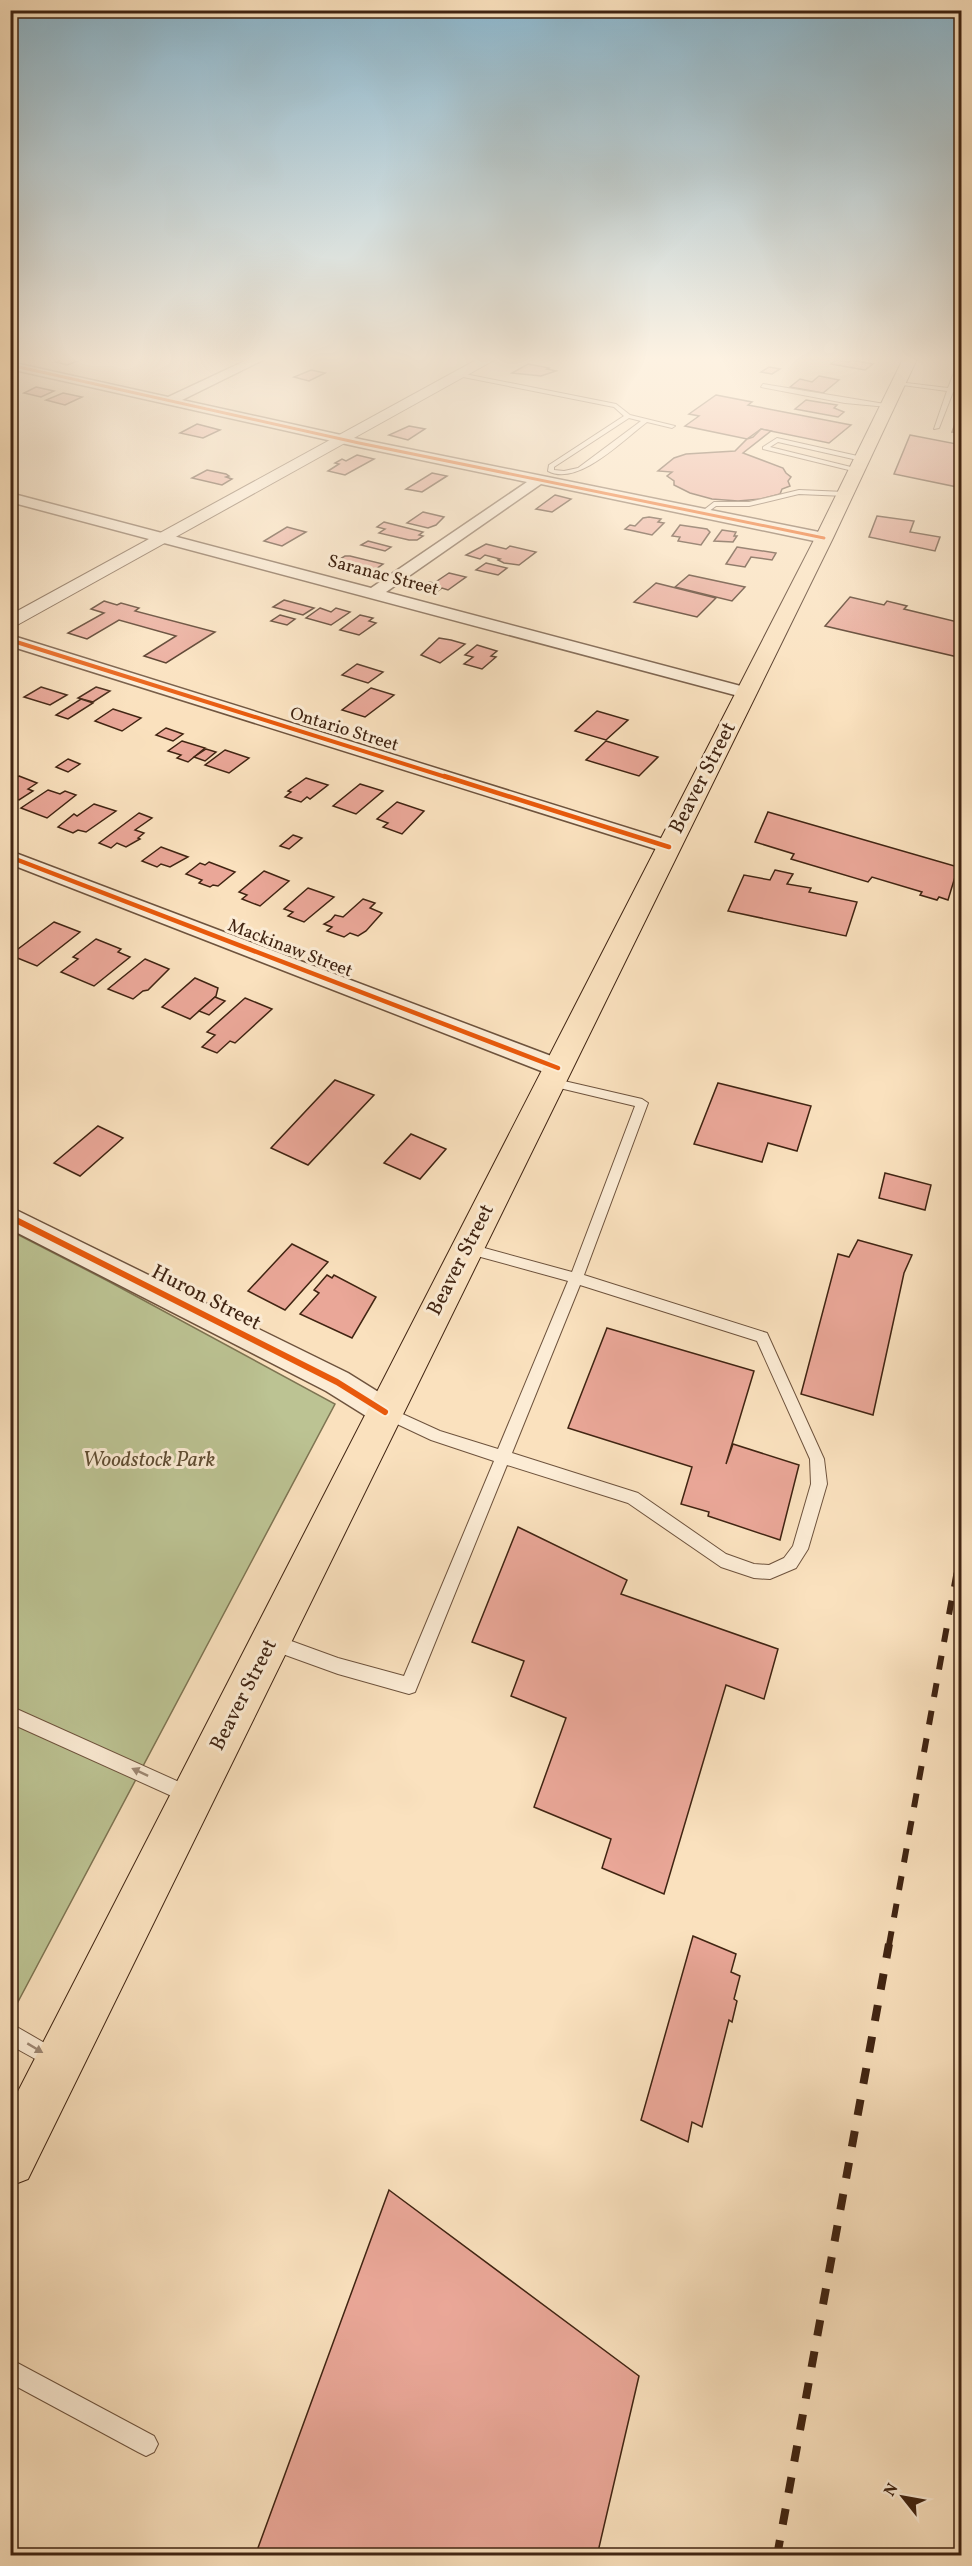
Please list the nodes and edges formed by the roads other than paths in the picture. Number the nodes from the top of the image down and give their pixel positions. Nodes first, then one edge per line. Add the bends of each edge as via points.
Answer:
1 (272, 479) edge
2 (540, 479) joint
3 (853, 479) edge
4 (845, 494) junction
5 (10, 497) edge
6 (703, 513) junction
7 (164, 538) junction
8 (824, 538) junction
9 (373, 594) junction
10 (10, 623) edge
11 (10, 640) edge
12 (746, 693) junction
13 (669, 847) junction
14 (10, 857) edge
15 (554, 1075) junction
16 (10, 1217) edge
17 (466, 1248) junction
18 (576, 1278) junction
19 (385, 1412) junction
20 (501, 1457) junction
21 (271, 1642) junction
22 (10, 1714) edge
23 (193, 1797) junction
24 (10, 2033) edge
25 (60, 2063) junction
26 (10, 2161) edge
27 (10, 2370) edge
28 (146, 2444) dead end

1 - 7 street
2 - 6 street
2 - 9 street
3 - 4 main road, Beaver Street
4 - 6 lane via 799,492 749,504 714,504
4 - 8 main road, Beaver Street
5 - 7 street, Saranac Street
6 - 8 street
7 - 9 street, Saranac Street
7 - 10 street
8 - 12 main road, Beaver Street
9 - 12 street, Saranac Street
11 - 13 street, Ontario Street
12 - 13 main road, Beaver Street
13 - 15 main road, Beaver Street
14 - 15 street, Mackinaw Street
15 - 17 main road, Beaver Street
15 - 18 lane via 642,1103
16 - 19 street, Huron Street via 337,1382
17 - 18 lane
17 - 19 main road, Beaver Street
18 - 20 lane
18 - 20 lane via 762,1337 817,1459 819,1484 800,1550 790,1563 770,1572 754,1571 721,1560 633,1498
19 - 20 lane via 436,1436
19 - 21 main road, Beaver Street
20 - 21 lane via 409,1686
21 - 23 main road, Beaver Street
23 -> 22 lane
23 - 25 main road, Beaver Street
24 -> 25 lane
25 - 26 main road, Beaver Street
27 - 28 lane

